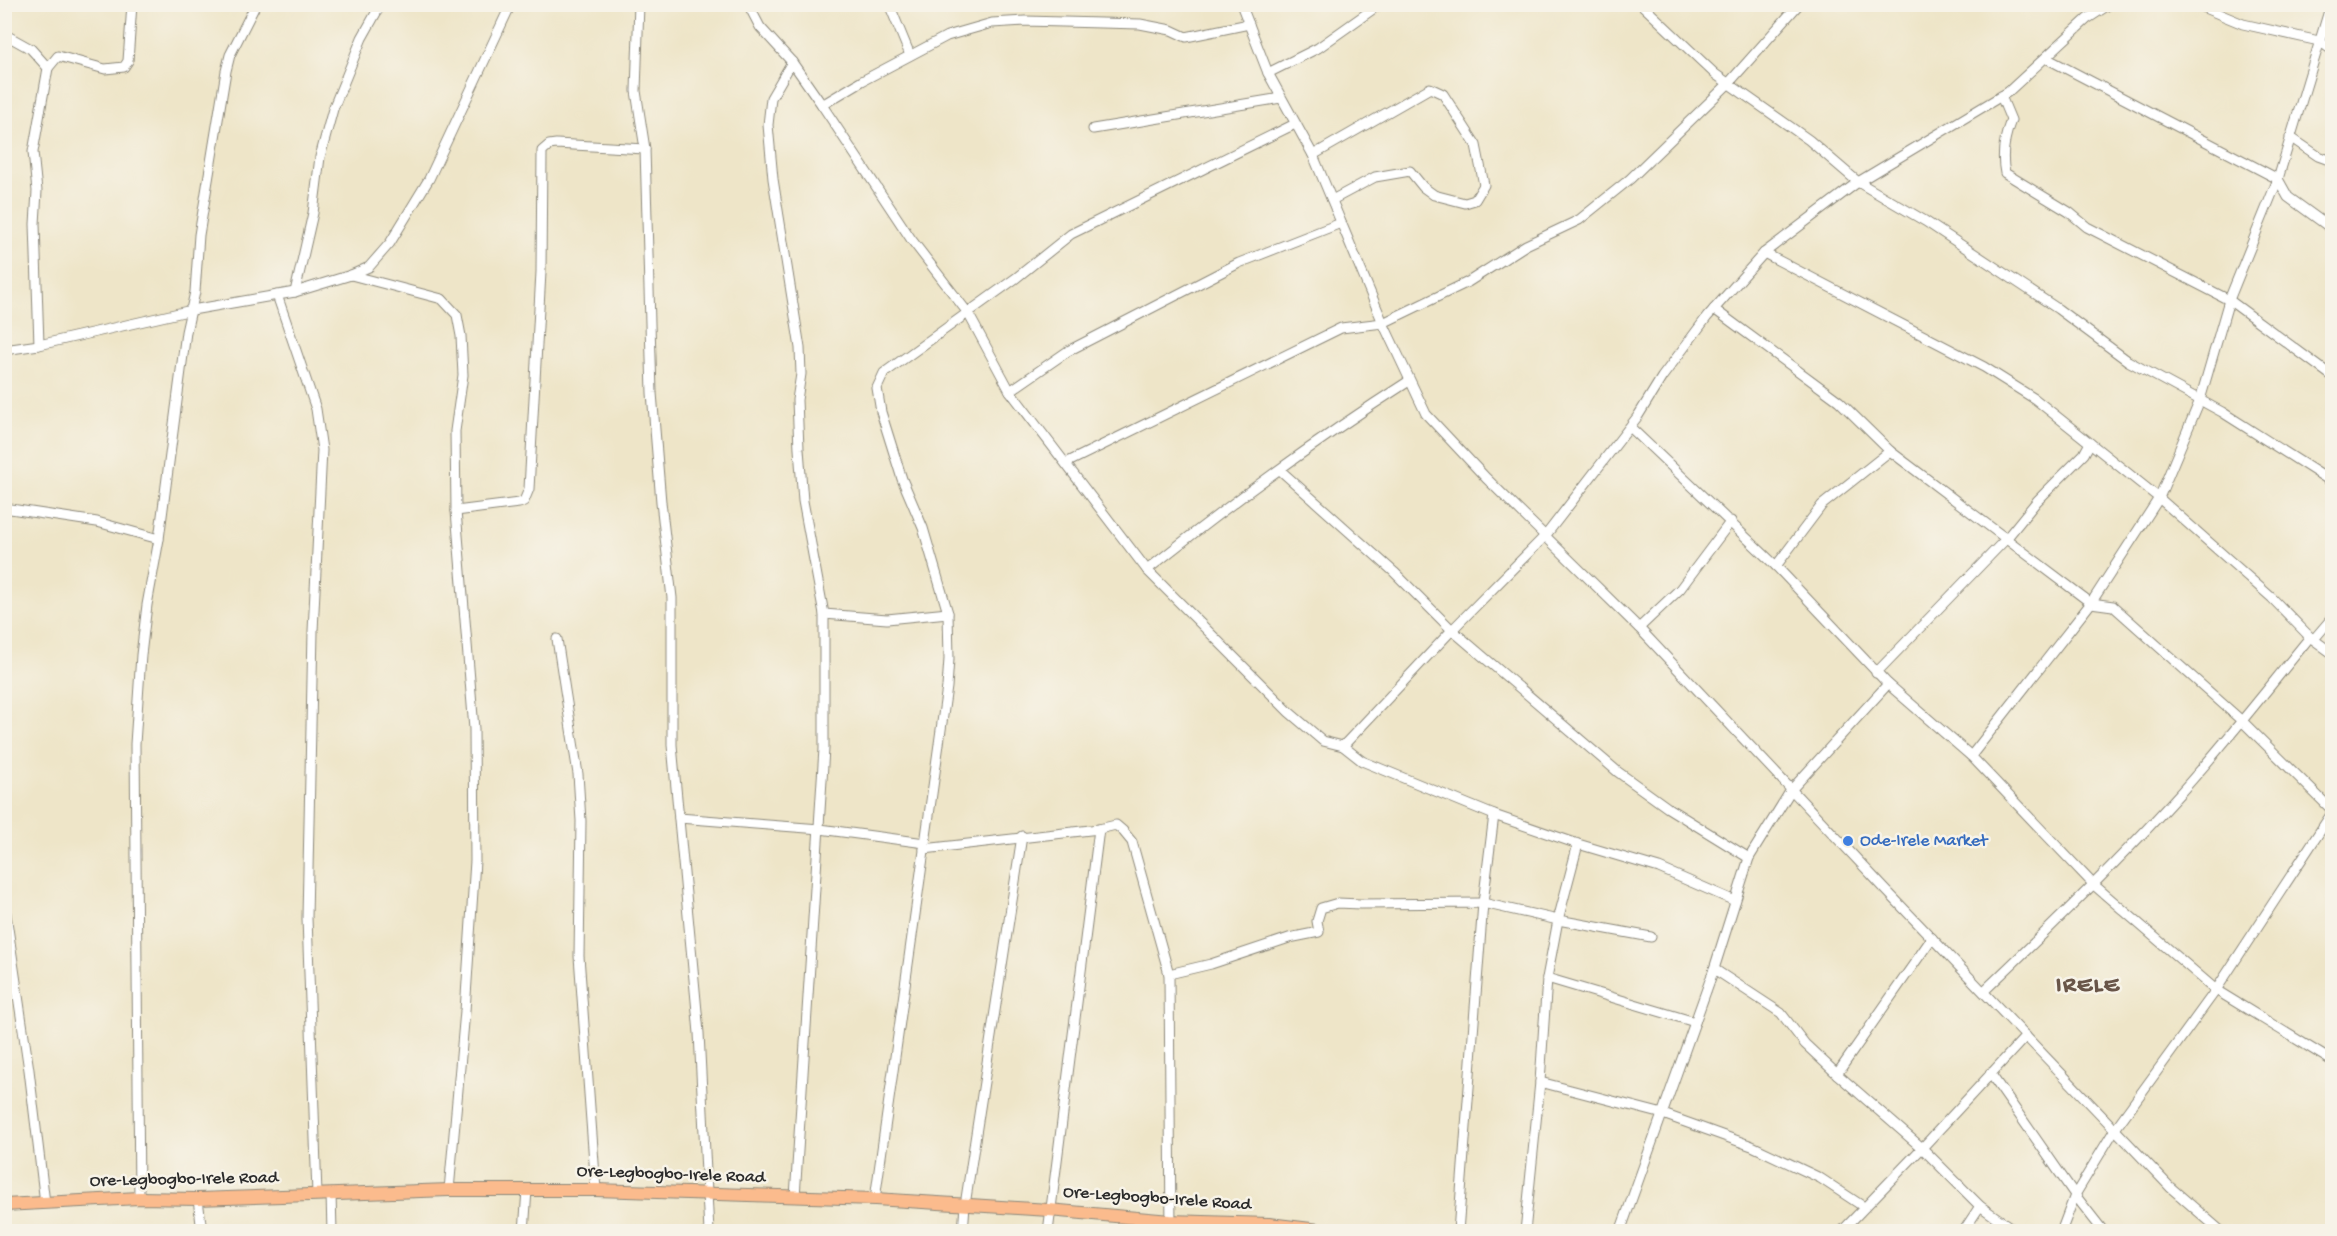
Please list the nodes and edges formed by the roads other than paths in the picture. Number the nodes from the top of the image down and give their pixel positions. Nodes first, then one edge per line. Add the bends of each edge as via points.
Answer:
1 (8, 4) edge
2 (132, 4) edge
3 (256, 4) edge
4 (381, 4) edge
5 (512, 4) edge
6 (639, 4) edge
7 (748, 4) edge
8 (889, 4) edge
9 (1241, 4) edge
10 (1380, 4) edge
11 (1641, 4) edge
12 (1799, 4) edge
13 (2110, 4) edge
14 (2195, 4) edge
15 (2331, 4) edge
16 (4, 11) edge
17 (1249, 24) junction
18 (4, 34) edge
19 (2319, 41) junction
20 (2332, 50) edge
21 (910, 55) junction
22 (2046, 58) junction
23 (792, 62) junction
24 (48, 69) junction
25 (1268, 73) junction
26 (1727, 85) junction
27 (2001, 96) junction
28 (1281, 98) junction
29 (822, 105) junction
30 (1294, 124) junction
31 (1093, 129) dead end
32 (2290, 137) junction
33 (645, 149) junction
34 (1313, 155) junction
35 (2332, 161) edge
36 (2278, 179) junction
37 (1858, 182) junction
38 (1332, 200) junction
39 (1341, 223) junction
40 (2332, 229) edge
41 (1764, 253) junction
42 (351, 276) junction
43 (295, 292) junction
44 (277, 296) junction
45 (2229, 300) junction
46 (1714, 309) junction
47 (192, 310) junction
48 (968, 313) junction
49 (1383, 323) junction
50 (39, 345) junction
51 (4, 350) edge
52 (2332, 376) edge
53 (1409, 381) junction
54 (1010, 391) junction
55 (2200, 400) junction
56 (1630, 427) junction
57 (2090, 444) junction
58 (1890, 451) junction
59 (1066, 463) junction
60 (1280, 470) junction
61 (2332, 482) edge
62 (2159, 498) junction
63 (4, 508) edge
64 (456, 512) junction
65 (1731, 521) junction
66 (1546, 535) junction
67 (159, 539) junction
68 (2006, 540) junction
69 (1776, 566) junction
70 (1147, 570) junction
71 (2091, 603) junction
72 (948, 613) junction
73 (824, 614) junction
74 (2332, 618) edge
75 (1639, 628) junction
76 (1452, 630) junction
77 (2312, 638) junction
78 (557, 639) dead end
79 (2332, 652) edge
80 (1876, 673) junction
81 (1888, 684) junction
82 (2242, 721) junction
83 (1343, 746) junction
84 (1971, 756) junction
85 (1791, 790) junction
86 (2332, 812) edge
87 (1494, 815) junction
88 (679, 818) junction
89 (819, 829) junction
90 (1099, 829) junction
91 (1022, 836) junction
92 (1578, 844) junction
93 (924, 846) junction
94 (1749, 858) junction
95 (2094, 885) junction
96 (4, 901) edge
97 (1735, 901) junction
98 (1484, 903) junction
99 (1558, 920) junction
100 (1652, 938) dead end
101 (1932, 938) junction
102 (1714, 969) junction
103 (1169, 974) junction
104 (1547, 978) junction
105 (2216, 990) junction
106 (1984, 991) junction
107 (1695, 1022) junction
108 (2026, 1036) junction
109 (2332, 1061) edge
110 (1990, 1073) junction
111 (1837, 1074) junction
112 (1540, 1082) junction
113 (1663, 1114) junction
114 (2115, 1129) junction
115 (1922, 1149) junction
116 (448, 1190) junction
117 (527, 1190) junction
118 (596, 1190) junction
119 (705, 1192) junction
120 (317, 1194) junction
121 (331, 1194) junction
122 (2075, 1195) junction
123 (795, 1197) junction
124 (139, 1198) junction
125 (198, 1199) junction
126 (875, 1199) junction
127 (45, 1203) junction
128 (4, 1205) edge
129 (965, 1205) junction
130 (1980, 1206) junction
131 (1864, 1207) junction
132 (1049, 1210) junction
133 (1170, 1226) edge
134 (1268, 1228) edge
135 (202, 1232) edge
136 (332, 1232) edge
137 (524, 1232) edge
138 (709, 1232) edge
139 (963, 1232) edge
140 (1048, 1232) edge
141 (1336, 1232) edge
142 (1458, 1232) edge
143 (1525, 1232) edge
144 (1620, 1232) edge
145 (1841, 1232) edge
146 (1963, 1232) edge
147 (2017, 1232) edge
148 (2061, 1232) edge
149 (2104, 1232) edge
150 (2222, 1232) edge

1 - 16 street
2 - 24 street via 128,61 124,67 105,69 58,56
3 - 47 street via 226,71 199,235
4 - 43 street via 362,38 333,109
5 - 42 street via 429,179 377,260
6 - 33 street via 636,91
7 - 23 street via 760,27
8 - 21 street
9 - 17 street
10 - 25 street via 1318,48
11 - 26 street
12 - 26 street
13 - 22 street
14 - 19 street via 2243,24
15 - 19 street
17 - 21 street via 1186,37 1140,24 992,23 947,36
17 - 25 street
18 - 24 street via 31,49
19 - 20 street
19 - 32 street
21 - 29 street
22 - 27 street
22 - 36 street
23 - 29 street
23 - 73 street via 771,98 769,151 800,348 797,400 803,501
24 - 50 street via 33,152
25 - 28 street
26 - 37 street via 1809,140
26 - 49 street via 1630,179 1579,220 1526,245 1468,282
27 - 37 street
27 - 45 street via 2011,120 2002,160 2005,173 2069,212 2086,227
28 - 30 street
28 - 31 street
29 - 48 street via 911,239
30 - 34 street
30 - 48 street via 1071,234
32 - 35 street
32 - 36 street
33 - 64 street via 556,144 542,151 542,262 529,489 527,497 519,503
33 - 88 street via 652,393 672,598 672,745
34 - 38 street
34 - 38 street via 1430,88 1443,94 1476,145 1484,185 1475,200 1465,203 1434,195 1410,171 1375,177
36 - 40 street via 2288,197
36 - 45 street
37 - 41 street
37 - 55 street via 1926,221 2128,361
38 - 39 street
39 - 49 street
39 - 54 street via 1239,262 1068,351
41 - 46 street
41 - 57 street via 1984,366 2035,399
42 - 43 street
42 - 64 street via 442,299 457,315 463,375 455,431
43 - 44 street
44 - 47 street
44 - 120 street via 316,409 322,450 313,631 307,918
45 - 52 street
45 - 55 street
46 - 56 street
46 - 58 street via 1839,401
47 - 50 street
47 - 67 street
48 - 54 street
48 - 72 street via 890,367 877,388 902,479 923,528
49 - 53 street
49 - 59 street via 1341,328
50 - 51 street
53 - 60 street
53 - 66 street via 1426,414
54 - 59 street
55 - 61 street
55 - 62 street
56 - 65 street
56 - 66 street
57 - 62 street
57 - 68 street
58 - 68 street
58 - 69 street via 1822,505
59 - 70 street
60 - 70 street via 1216,514
60 - 76 street
62 - 71 street
62 - 77 street
63 - 67 street via 97,522
64 - 116 street via 474,729 475,861
65 - 69 street
65 - 75 street via 1680,589
66 - 75 street
66 - 76 street
67 - 124 street via 141,655 135,744
68 - 71 street
68 - 80 street
69 - 80 street
70 - 83 street via 1289,712 1323,741
71 - 82 street via 2113,606
71 - 84 street
72 - 73 street via 887,620
72 - 93 street via 947,687
73 - 89 street via 824,748
74 - 77 street
75 - 85 street
76 - 83 street
76 - 94 street via 1618,772
77 - 79 street
77 - 82 street
78 - 118 street via 578,774 579,956
80 - 81 street
81 - 84 street
81 - 85 street
82 - 86 street
82 - 95 street
83 - 87 street via 1362,761
84 - 95 street
85 - 94 street
85 - 101 street
86 - 105 street
87 - 92 street
87 - 98 street
88 - 89 street
88 - 119 street via 699,1033
89 - 93 street
89 - 123 street
90 - 91 street
90 - 103 street via 1116,825 1132,842
90 - 132 street
91 - 93 street
91 - 129 street
92 - 97 street via 1659,868
92 - 99 street
93 - 126 street
94 - 97 street
95 - 105 street
95 - 106 street
96 - 127 street
97 - 102 street
98 - 99 street
98 - 103 street via 1327,905 1318,914 1319,933 1288,938
98 - 142 street
99 - 100 street
99 - 104 street
101 - 106 street
101 - 111 street
102 - 107 street
102 - 111 street via 1781,1013 1805,1044
103 - 133 street
104 - 107 street
104 - 112 street
105 - 109 street
105 - 114 street
106 - 108 street
107 - 113 street
108 - 110 street
108 - 114 street
110 - 115 street
110 - 122 street
111 - 115 street
112 - 113 street
112 - 143 street
113 - 131 street via 1752,1146 1820,1178
113 - 144 street
114 - 122 street
114 - 150 street via 2170,1187
115 - 130 street
115 - 131 street
116 - 117 main road, Ore-Legbogbo-Irele Road
116 - 121 main road, Ore-Legbogbo-Irele Road
117 - 118 main road, Ore-Legbogbo-Irele Road
117 - 137 street
118 - 119 main road, Ore-Legbogbo-Irele Road
119 - 123 main road, Ore-Legbogbo-Irele Road
119 - 138 street
120 - 121 main road, Ore-Legbogbo-Irele Road
120 - 125 main road, Ore-Legbogbo-Irele Road
121 - 136 street
122 - 148 street
122 - 149 street
123 - 126 main road, Ore-Legbogbo-Irele Road
124 - 125 main road, Ore-Legbogbo-Irele Road
124 - 127 main road, Ore-Legbogbo-Irele Road
125 - 135 street
126 - 129 main road, Ore-Legbogbo-Irele Road
127 - 128 main road, Ore-Legbogbo-Irele Road
129 - 132 main road, Ore-Legbogbo-Irele Road
129 - 139 street
130 - 146 street
130 - 147 street
131 - 145 street
132 - 133 main road, Ore-Legbogbo-Irele Road
132 - 140 street
133 - 134 main road, Ore-Legbogbo-Irele Road
134 - 141 main road, Ore-Legbogbo-Irele Road

